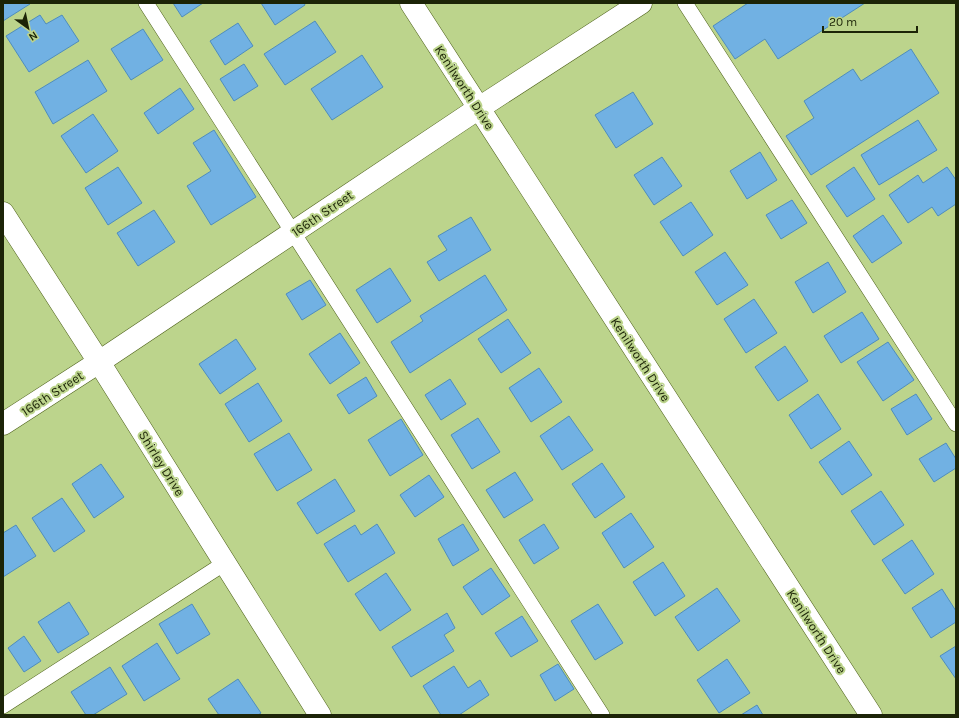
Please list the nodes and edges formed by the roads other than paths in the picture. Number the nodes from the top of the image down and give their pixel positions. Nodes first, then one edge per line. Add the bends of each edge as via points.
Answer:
1 (146, 3) edge
2 (411, 3) edge
3 (641, 3) edge
4 (684, 3) edge
5 (479, 108) junction
6 (3, 213) edge
7 (293, 232) junction
8 (99, 362) junction
9 (3, 424) edge
10 (956, 424) edge
11 (225, 563) junction
12 (3, 706) edge
13 (320, 715) edge
14 (602, 715) edge
15 (871, 715) edge

1 - 7 lane
2 - 5 street, Kenilworth Drive
3 - 5 street, 166th Street
4 - 10 lane
5 - 7 street, 166th Street
5 - 15 street, Kenilworth Drive
6 - 8 street, Shirley Drive
7 - 8 street, 166th Street
7 - 14 lane
8 - 9 street, 166th Street
8 - 11 street, Shirley Drive
11 - 12 lane
11 - 13 street, Shirley Drive

